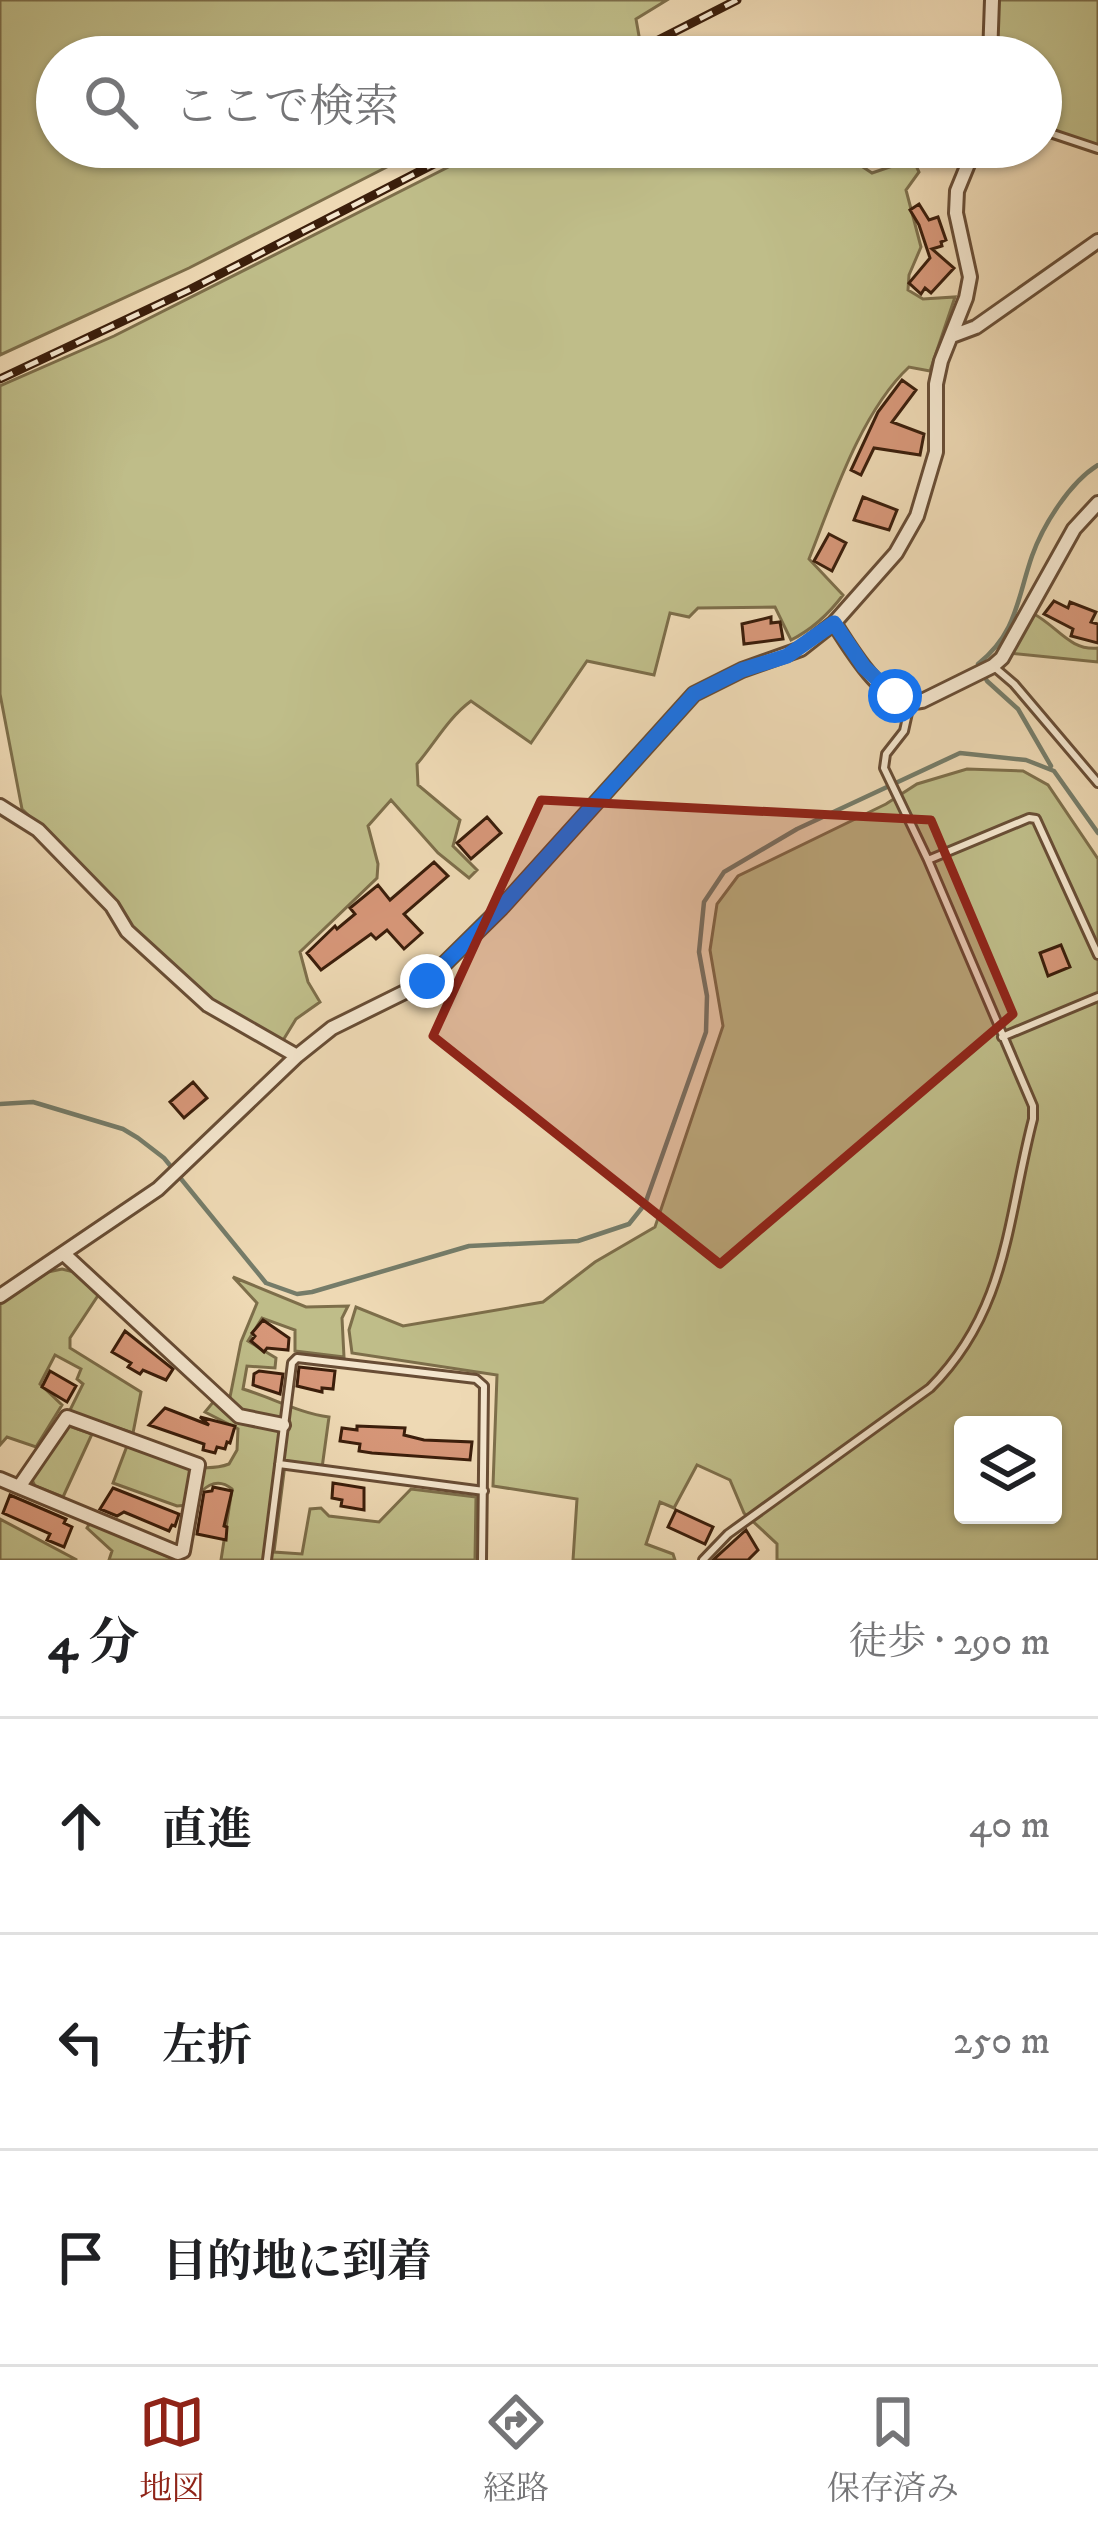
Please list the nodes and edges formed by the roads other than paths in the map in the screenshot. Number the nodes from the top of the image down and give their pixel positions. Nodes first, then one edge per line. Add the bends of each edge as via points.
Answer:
1 (992, 0) edge
2 (991, 36) edge
3 (1062, 137) edge
4 (1098, 149) edge
5 (966, 168) edge
6 (1098, 241) edge
7 (952, 336) junction
8 (1098, 503) edge
9 (834, 623) junction
10 (993, 666) junction
11 (910, 704) junction
12 (1098, 783) edge
13 (0, 806) edge
14 (928, 860) junction
15 (1098, 955) edge
16 (1098, 997) edge
17 (1002, 1037) junction
18 (297, 1056) junction
19 (64, 1254) junction
20 (0, 1296) edge
21 (284, 1425) junction
22 (279, 1464) junction
23 (0, 1479) edge
24 (19, 1486) junction
25 (484, 1491) junction
26 (268, 1560) edge
27 (482, 1560) edge
28 (703, 1560) edge

1 - 2 street
3 - 4 lane
5 - 7 street via 956,212 970,277
6 - 7 street
7 - 9 street via 937,384 936,452 917,516 896,553
8 - 10 street via 1074,529
9 - 11 street via 864,667
9 - 18 street via 787,656 694,694 427,981 332,1028
10 - 11 street
10 - 12 lane
11 - 14 lane via 904,731 883,761
13 - 18 street via 38,830 127,931 208,1005
14 - 15 lane via 1036,819
14 - 17 lane
16 - 17 lane
17 - 28 lane via 1033,1119 1004,1265 974,1333 930,1388
18 - 19 street via 164,1184
19 - 20 street
19 - 21 street via 239,1416
21 - 22 lane
21 - 25 lane via 297,1358 476,1379 487,1393
22 - 25 lane
22 - 26 lane
23 - 24 street
24 - 24 street via 178,1553 200,1470 67,1418
25 - 27 lane

